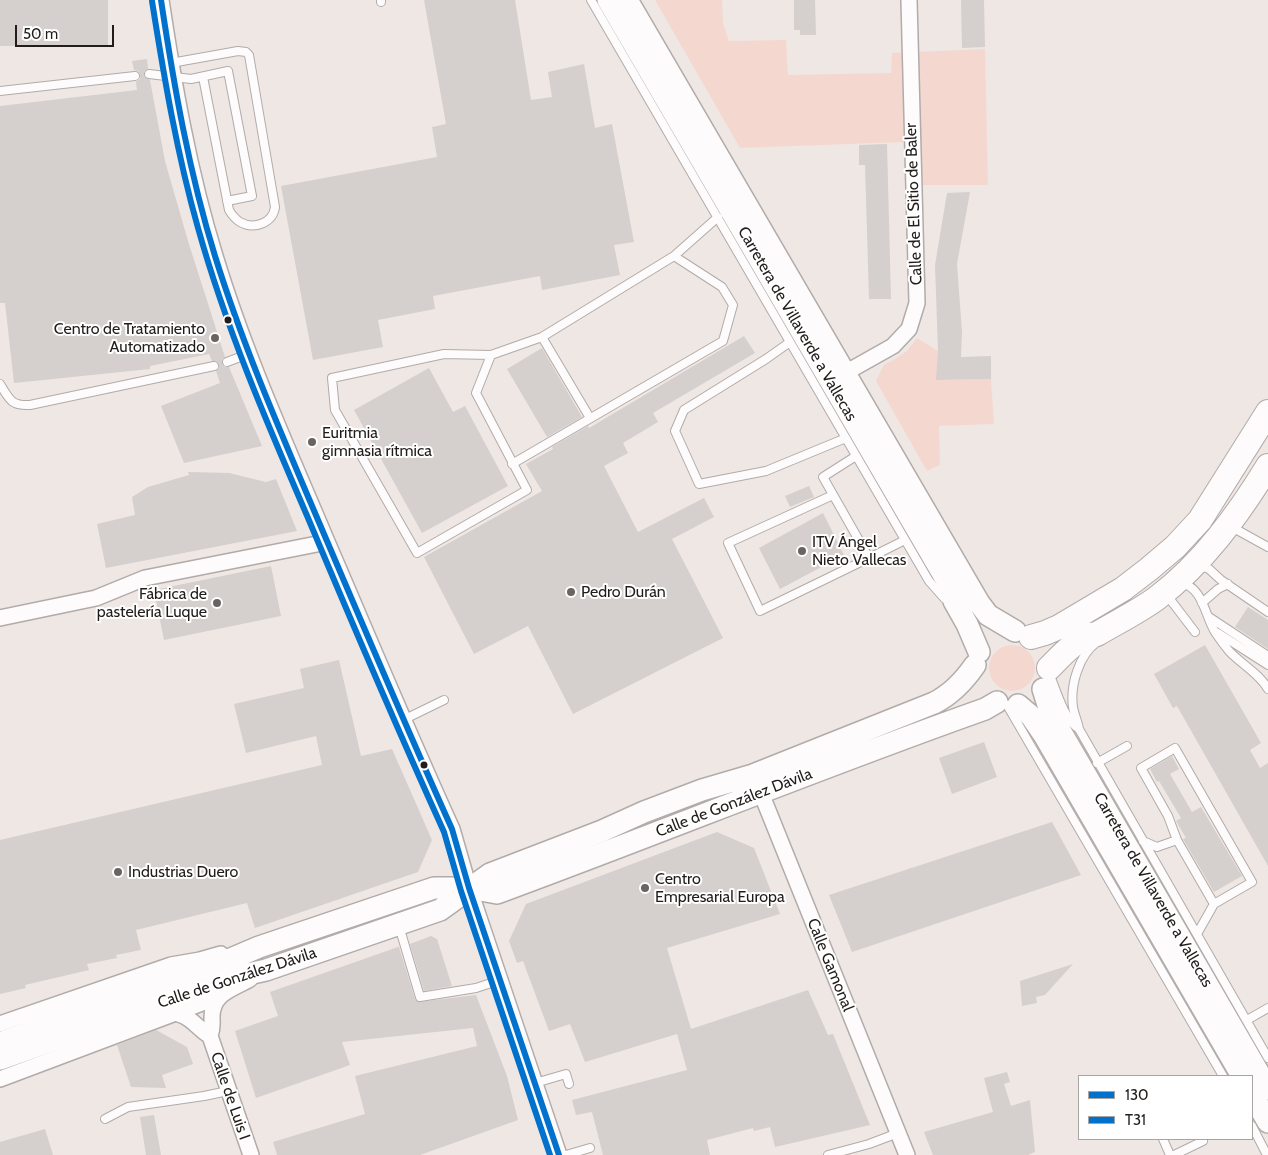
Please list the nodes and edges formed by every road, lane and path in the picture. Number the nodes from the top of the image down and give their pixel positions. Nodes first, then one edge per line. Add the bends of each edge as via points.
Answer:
1 (162, 0) edge
2 (590, 0) edge
3 (608, 0) edge
4 (627, 0) edge
5 (909, 0) edge
6 (172, 70) junction
7 (149, 74) dead end
8 (135, 76) dead end
9 (202, 76) junction
10 (0, 91) edge
11 (227, 201) junction
12 (718, 217) junction
13 (674, 256) junction
14 (542, 337) junction
15 (790, 342) junction
16 (248, 354) junction
17 (491, 355) junction
18 (227, 362) dead end
19 (214, 366) dead end
20 (845, 373) junction
21 (0, 384) edge
22 (1268, 412) edge
23 (590, 418) junction
24 (846, 438) junction
25 (856, 456) junction
26 (512, 464) junction
27 (1265, 477) edge
28 (833, 495) junction
29 (1228, 525) junction
30 (905, 540) junction
31 (327, 542) junction
32 (1268, 547) edge
33 (869, 558) junction
34 (1192, 566) junction
35 (1228, 584) junction
36 (1169, 587) junction
37 (954, 600) junction
38 (1202, 603) junction
39 (1268, 612) edge
40 (1209, 617) junction
41 (0, 618) edge
42 (1214, 630) junction
43 (1195, 632) dead end
44 (1023, 634) junction
45 (1101, 640) dead end
46 (1268, 656) edge
47 (977, 658) junction
48 (1268, 665) edge
49 (1047, 676) junction
50 (1268, 689) edge
51 (444, 700) dead end
52 (1008, 704) junction
53 (404, 720) junction
54 (1079, 730) junction
55 (1127, 746) dead end
56 (1097, 763) junction
57 (757, 784) junction
58 (1177, 840) junction
59 (1143, 841) junction
60 (469, 888) junction
61 (1214, 904) junction
62 (398, 925) junction
63 (1197, 934) junction
64 (259, 947) junction
65 (266, 970) junction
66 (500, 980) junction
67 (218, 997) junction
68 (1268, 1008) edge
69 (176, 1013) junction
70 (1247, 1020) junction
71 (0, 1024) edge
72 (210, 1036) junction
73 (0, 1043) edge
74 (1267, 1055) edge
75 (0, 1059) edge
76 (1222, 1075) edge
77 (1241, 1075) edge
78 (0, 1079) edge
79 (535, 1083) junction
80 (569, 1084) dead end
81 (1268, 1089) edge
82 (228, 1091) junction
83 (1253, 1096) edge
84 (105, 1119) dead end
85 (1268, 1122) edge
86 (1253, 1128) edge
87 (898, 1134) junction
88 (1163, 1140) edge
89 (1202, 1140) edge
90 (590, 1148) dead end
91 (251, 1155) edge
92 (560, 1155) edge
93 (566, 1155) edge
94 (828, 1155) edge
95 (907, 1155) edge
96 (1170, 1155) edge
97 (1174, 1155) edge
98 (1267, 1155) edge

1 - 6 street
2 - 12 lane
3 - 37 main road, Carretera de Villaverde a Vallecas via 954,593
4 - 20 main road, Carretera de Villaverde a Vallecas
5 - 20 street, Calle de El Sitio de Baler via 917,303 909,329 893,346
6 - 7 lane
6 - 9 lane via 191,79
6 - 11 lane via 243,51 249,55 274,213 265,222 241,223 234,218
6 - 16 street via 193,174 214,254
8 - 10 lane
9 - 11 lane
9 - 11 lane via 228,71 230,81 252,196
12 - 13 lane
12 - 15 lane
13 - 14 lane
13 - 23 lane via 722,287 733,305 723,341
14 - 17 lane
14 - 23 lane
15 - 24 lane
15 - 24 lane via 684,410 675,431 699,484 766,471
16 - 18 lane
16 - 31 street
17 - 26 lane via 476,392
17 - 26 lane via 444,354 332,378 335,410 417,553 527,490
19 - 21 lane via 30,405 14,404
20 - 44 main road, Carretera de Villaverde a Vallecas via 978,603 988,615
22 - 44 main road via 1200,520 1174,547 1123,589 1059,627 1045,634
23 - 26 lane
24 - 25 lane
25 - 28 lane via 823,476
25 - 30 lane
27 - 29 main road
28 - 33 lane
28 - 33 lane via 728,543 760,611
29 - 32 lane
29 - 34 main road
30 - 33 lane
30 - 37 lane via 933,587 945,598
31 - 41 street via 145,578 96,598
31 - 53 street
34 - 35 lane via 1204,566
34 - 36 main road
35 - 38 lane
35 - 39 lane
36 - 38 lane via 1180,583 1190,586
36 - 43 lane
36 - 49 main road via 1156,598 1074,645
37 - 47 main road, Carretera de Villaverde a Vallecas via 967,624
38 - 40 lane
40 - 42 lane
40 - 46 lane
42 - 48 lane
42 - 50 lane
44 - 47 main road via 1004,632 994,636 985,643
44 - 49 main road via 1041,644 1047,655
45 - 54 lane via 1087,652 1074,684 1073,707
47 - 52 main road via 976,676 980,687 988,696
47 - 57 main road, Calle de González Dávila via 959,685 940,700
49 - 52 main road via 1036,696 1028,702
49 - 54 lane via 1073,726
49 - 81 main road, Carretera de Villaverde a Vallecas via 1047,702 1061,732
51 - 53 lane
52 - 57 main road, Calle de González Dávila via 985,709 790,780
52 - 76 lane
52 - 77 main road, Carretera de Villaverde a Vallecas via 1031,716 1044,735
53 - 60 street via 452,829
54 - 56 lane
55 - 56 lane
56 - 59 lane
57 - 60 main road, Calle de González Dávila via 497,893
57 - 87 street, Calle Gamonal
58 - 59 lane via 1157,846
58 - 61 lane
58 - 61 lane via 1168,816 1141,768 1175,748 1252,882
59 - 63 lane
60 - 62 main road, Calle de González Dávila via 440,910
60 - 64 main road, Calle de González Dávila via 434,888
60 - 66 street
61 - 63 lane
62 - 65 main road, Calle de González Dávila
62 - 66 lane via 420,996 476,988
63 - 70 lane
64 - 71 street, Calle de González Dávila via 171,965
64 - 73 main road, Calle de González Dávila
65 - 67 street
65 - 75 main road, Calle de González Dávila via 226,979
66 - 79 street
67 - 69 street, Calle de González Dávila
67 - 72 street, Calle de Luis I
68 - 70 lane
69 - 72 street, Calle de Luis I via 187,1016 199,1030
69 - 78 street, Calle de González Dávila
70 - 74 lane
72 - 82 street, Calle de Luis I
79 - 80 lane via 566,1074
79 - 92 street
82 - 84 lane via 128,1107
82 - 91 street, Calle de Luis I
83 - 85 main road
86 - 98 lane
87 - 94 lane
87 - 95 street, Calle Gamonal
88 - 96 lane
89 - 97 lane
90 - 93 lane

